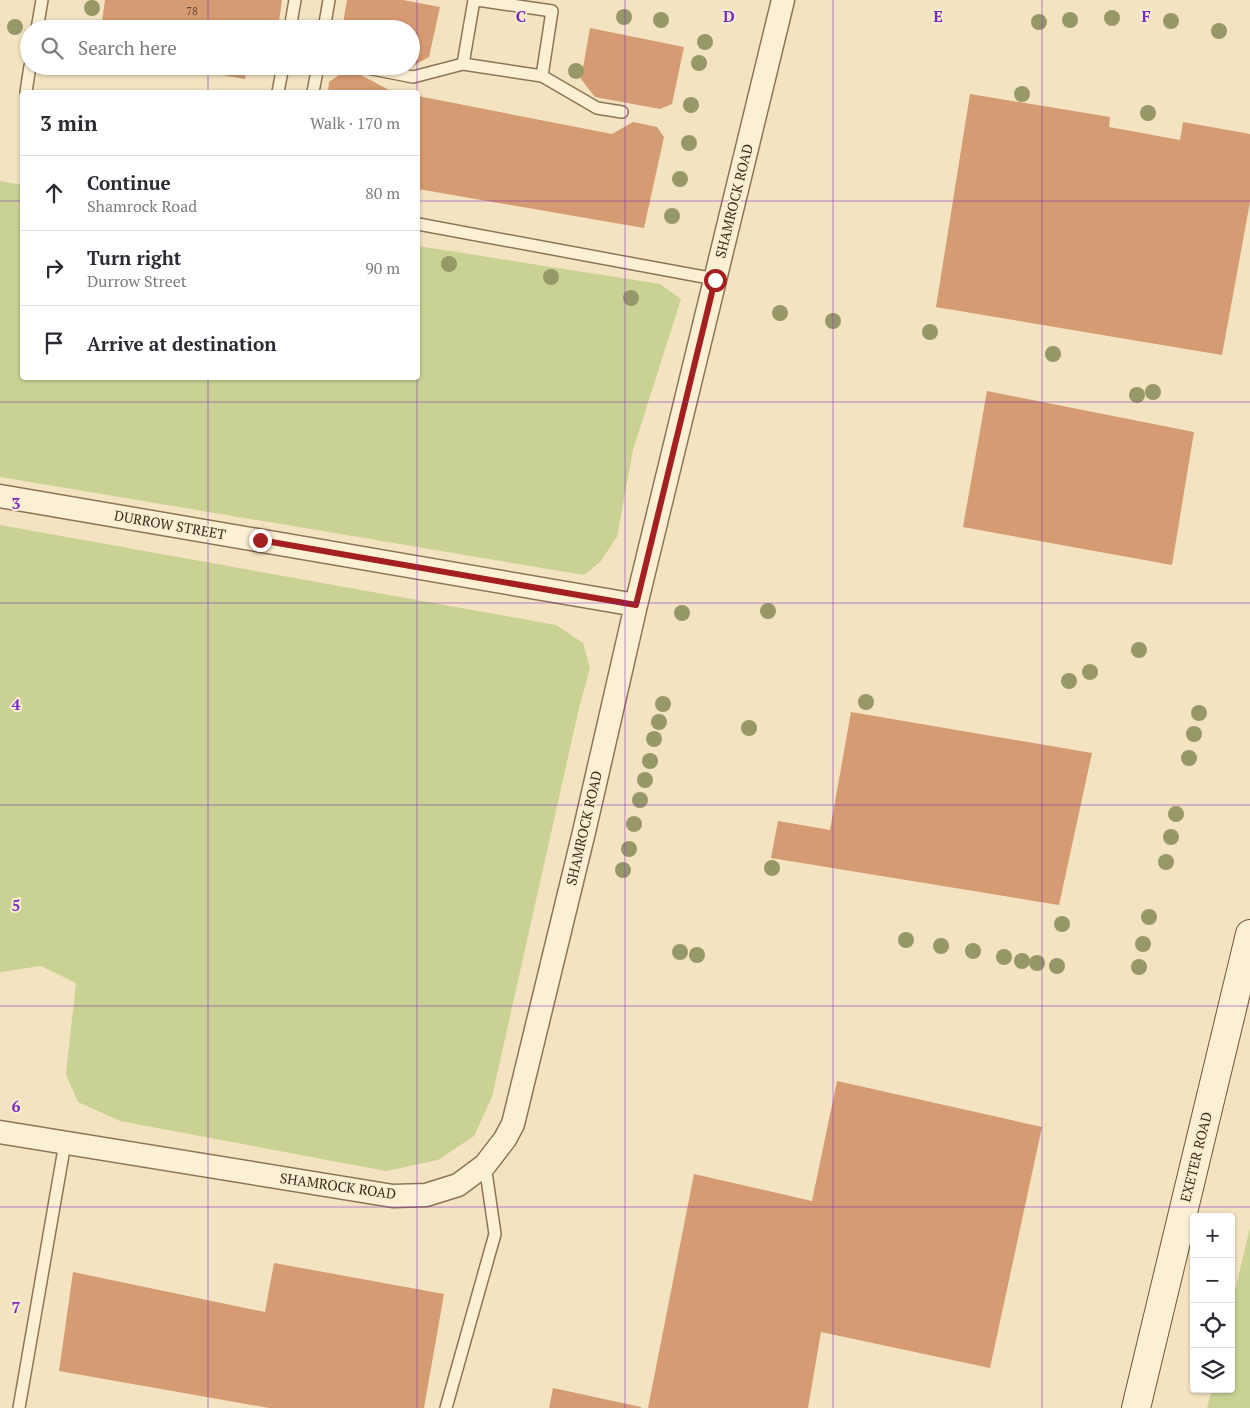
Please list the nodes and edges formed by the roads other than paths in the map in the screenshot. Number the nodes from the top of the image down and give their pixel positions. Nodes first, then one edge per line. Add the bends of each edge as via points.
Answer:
1 (42, 0) edge
2 (295, 0) edge
3 (329, 0) edge
4 (476, 0) edge
5 (784, 0) edge
6 (518, 3) edge
7 (39, 20) edge
8 (292, 20) edge
9 (326, 20) edge
10 (464, 64) junction
11 (29, 75) edge
12 (281, 75) edge
13 (317, 75) edge
14 (403, 75) edge
15 (542, 76) junction
16 (26, 90) edge
17 (278, 90) edge
18 (314, 90) edge
19 (622, 112) dead end
20 (420, 224) edge
21 (715, 280) junction
22 (0, 496) edge
23 (636, 605) junction
24 (1250, 934) edge
25 (0, 1132) edge
26 (64, 1143) junction
27 (485, 1165) junction
28 (19, 1408) edge
29 (446, 1408) edge
30 (1136, 1408) edge

1 - 7 lane
2 - 8 lane
3 - 9 lane
4 - 6 lane
4 - 10 lane
5 - 21 street, SHAMROCK ROAD
6 - 15 lane via 552,11
10 - 14 lane via 413,77
10 - 15 lane
11 - 16 lane
12 - 17 lane
13 - 18 lane
15 - 19 lane via 597,108
20 - 21 lane
21 - 23 street, SHAMROCK ROAD
22 - 23 street, DURROW STREET
23 - 27 street, SHAMROCK ROAD via 513,1124
24 - 30 main road, EXETER ROAD
25 - 26 street, SHAMROCK ROAD
26 - 27 street, SHAMROCK ROAD via 393,1196 426,1195 442,1190 458,1184
26 - 28 lane
27 - 29 lane via 495,1234

